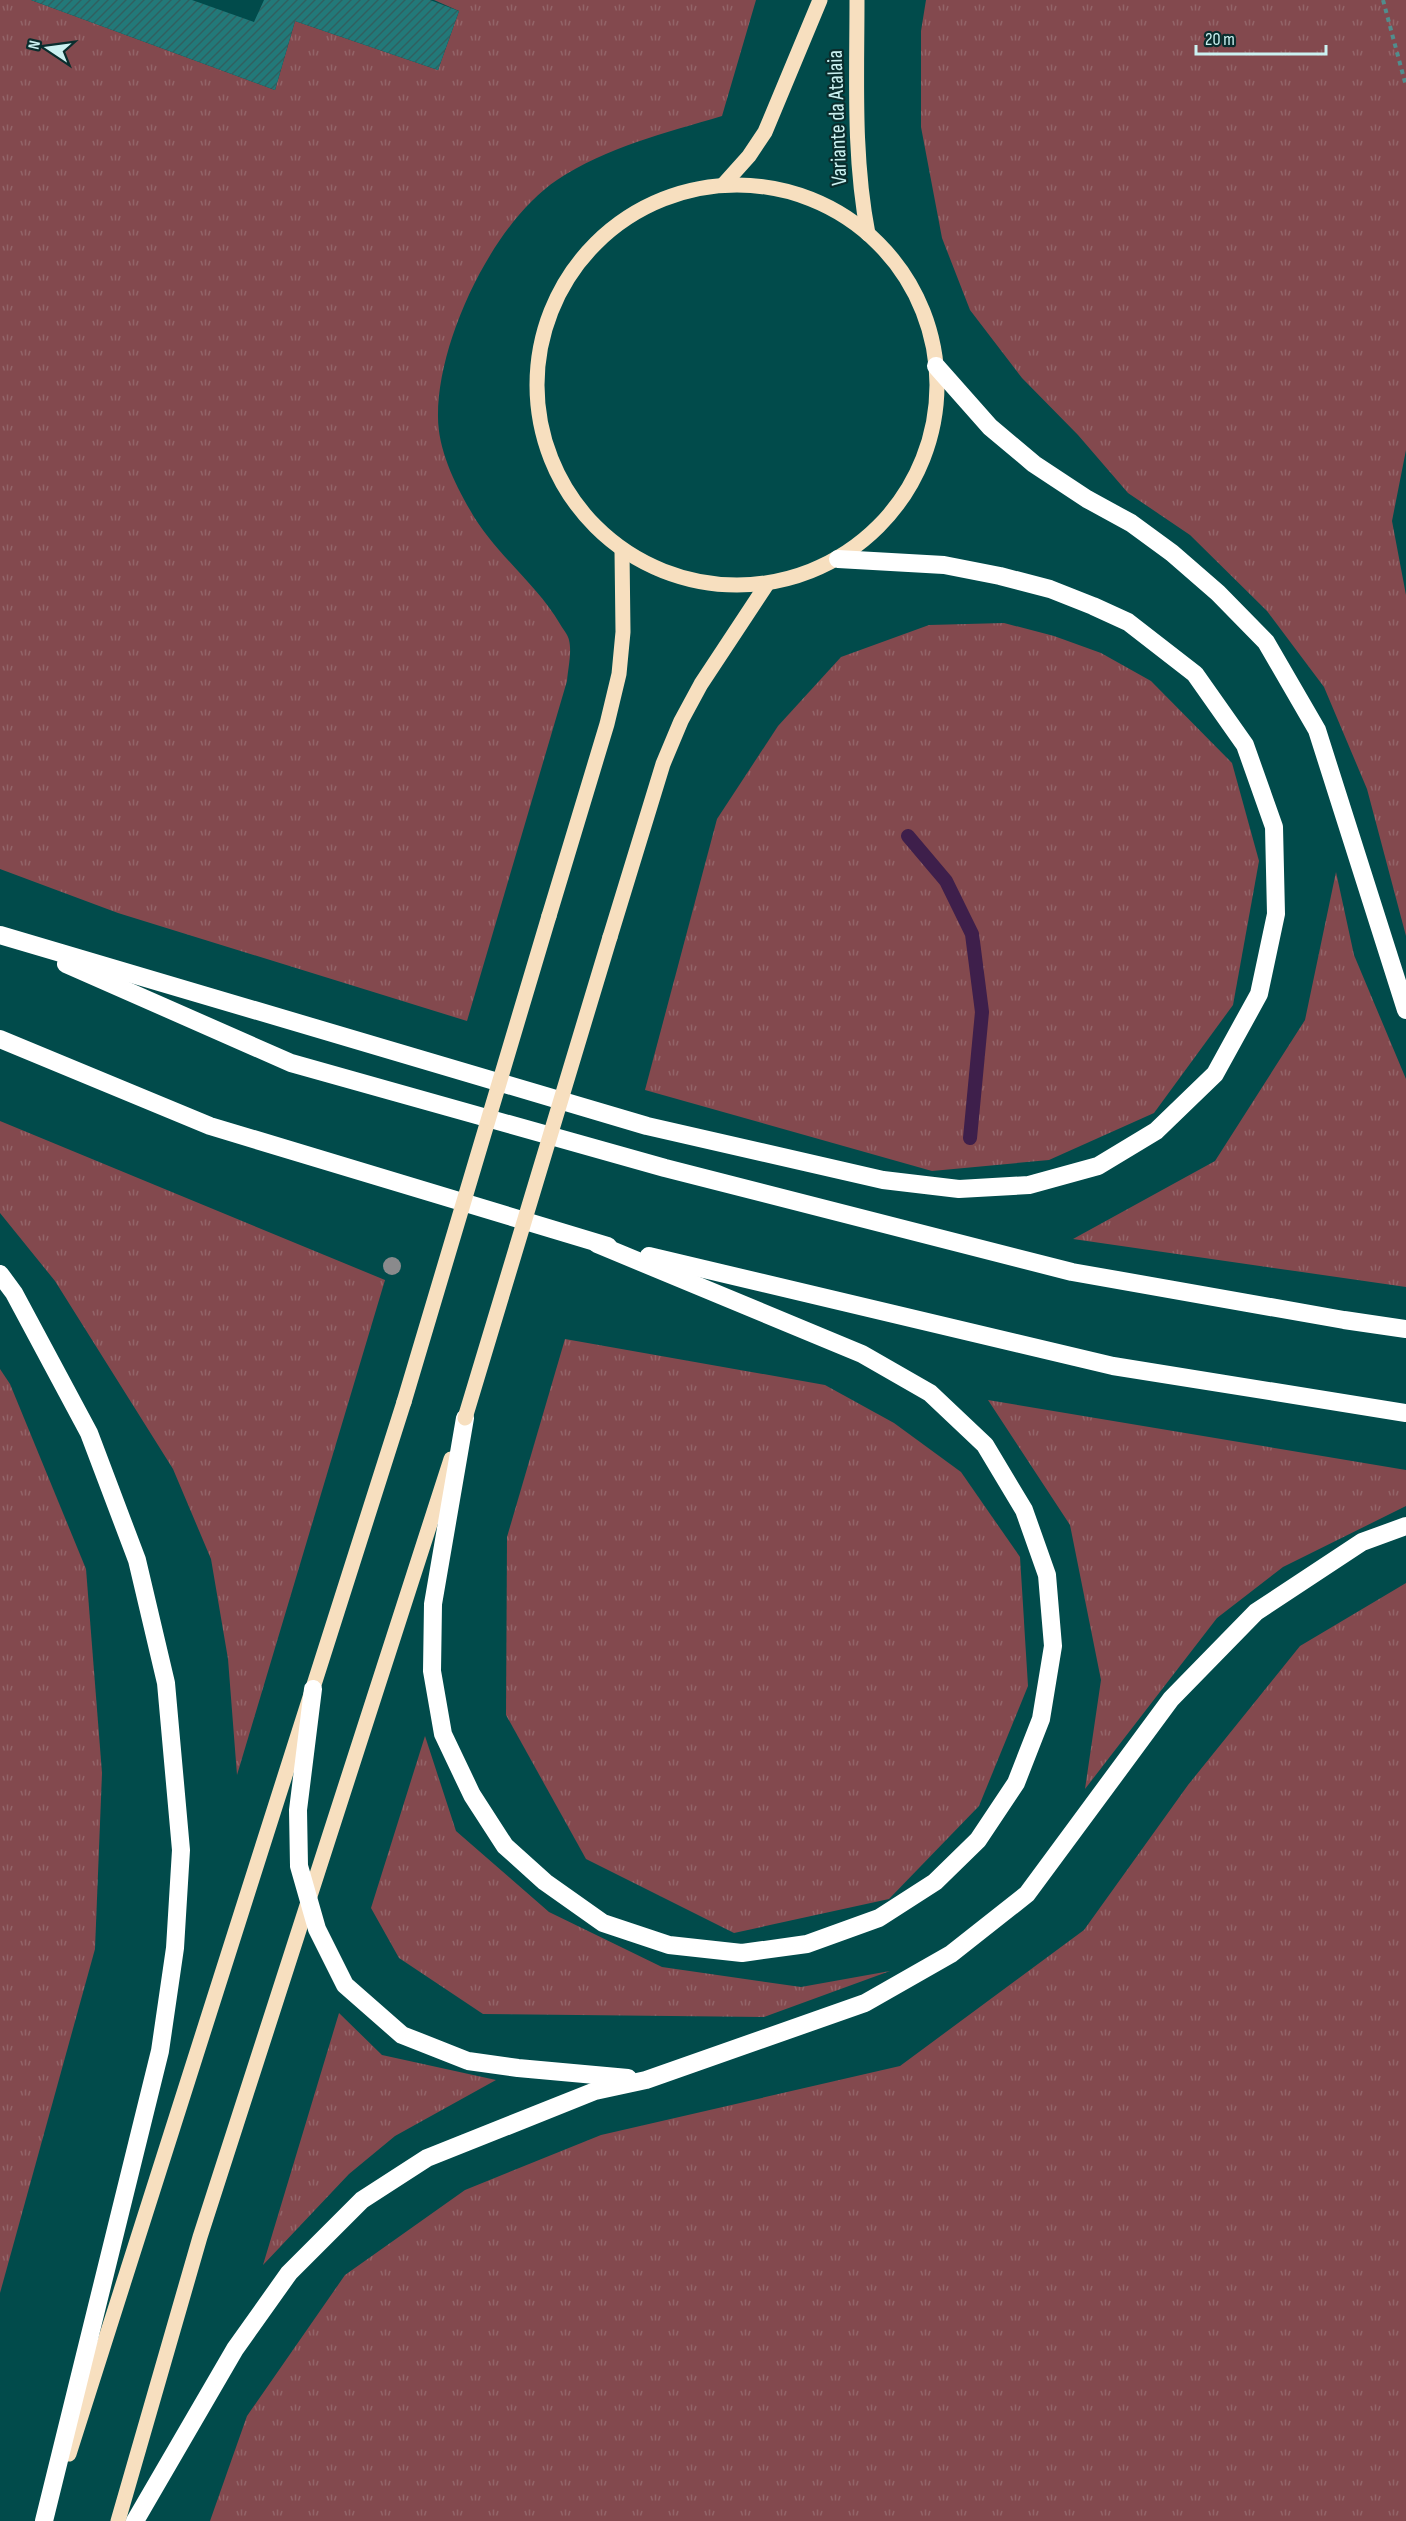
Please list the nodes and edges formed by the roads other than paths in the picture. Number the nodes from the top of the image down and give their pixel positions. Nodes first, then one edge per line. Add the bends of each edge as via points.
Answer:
1 (820, 0) edge
2 (857, 0) edge
3 (723, 185) junction
4 (868, 234) junction
5 (936, 366) junction
6 (622, 551) junction
7 (838, 559) junction
8 (767, 584) junction
9 (0, 935) edge
10 (1406, 1010) edge
11 (0, 1039) edge
12 (597, 1244) junction
13 (0, 1274) edge
14 (1406, 1329) edge
15 (1406, 1413) edge
16 (465, 1418) junction
17 (1406, 1526) edge
18 (313, 1689) junction
19 (309, 1901) junction
20 (646, 2080) junction
21 (46, 2521) edge
22 (118, 2521) edge
23 (135, 2521) edge

1 - 3 main road, Variante da Atalaia via 765,132
2 - 4 main road, Variante da Atalaia via 857,155
3 - 4 main road, Variante da Atalaia via 762,186 801,195 837,211
3 - 6 main road, Variante da Atalaia via 685,191 650,204 617,224 589,249 566,280 550,314 540,351 537,388 543,436 569,496
4 - 5 main road, Variante da Atalaia via 895,261 915,293 929,328
5 - 7 main road, Variante da Atalaia via 937,404 929,441 915,477 869,536
5 - 10 highway via 990,427 1034,464 1172,553 1266,642 1317,730
6 - 8 main road, Variante da Atalaia via 691,581 729,586
6 - 18 main road, bridge via 623,632 619,674 607,724 404,1402
7 - 8 main road, Variante da Atalaia via 803,575
7 - 9 highway via 944,566 1000,576 1093,606 1128,622 1195,674 1245,745 1274,827 1276,914 1259,994 1215,1074 1156,1131 1098,1166 1029,1185 959,1189 883,1180 647,1126
8 - 16 main road, bridge via 701,684 663,764
9 - 14 highway via 291,1063 631,1159 1071,1272
11 - 12 highway via 210,1126
12 - 15 highway via 1113,1366
12 - 16 highway via 862,1354 930,1393 985,1445 1024,1510 1047,1575 1053,1646 1041,1719 1016,1783 978,1840 935,1882 879,1918 807,1944 742,1953 669,1945 603,1923 545,1882 505,1846 471,1795 443,1734 434,1682 433,1604
13 - 21 highway via 89,1433 137,1560 166,1683 181,1851 175,1948 160,2051
16 - 19 main road
17 - 20 highway via 1362,1542 1256,1612 1171,1700 1027,1894 951,1954 865,2002
18 - 19 highway via 298,1810 299,1866
18 - 21 main road
19 - 20 highway via 317,1929 345,1985 402,2035 468,2061
19 - 22 main road via 200,2237
20 - 23 highway via 595,2091 427,2158 362,2200 289,2273 235,2349

